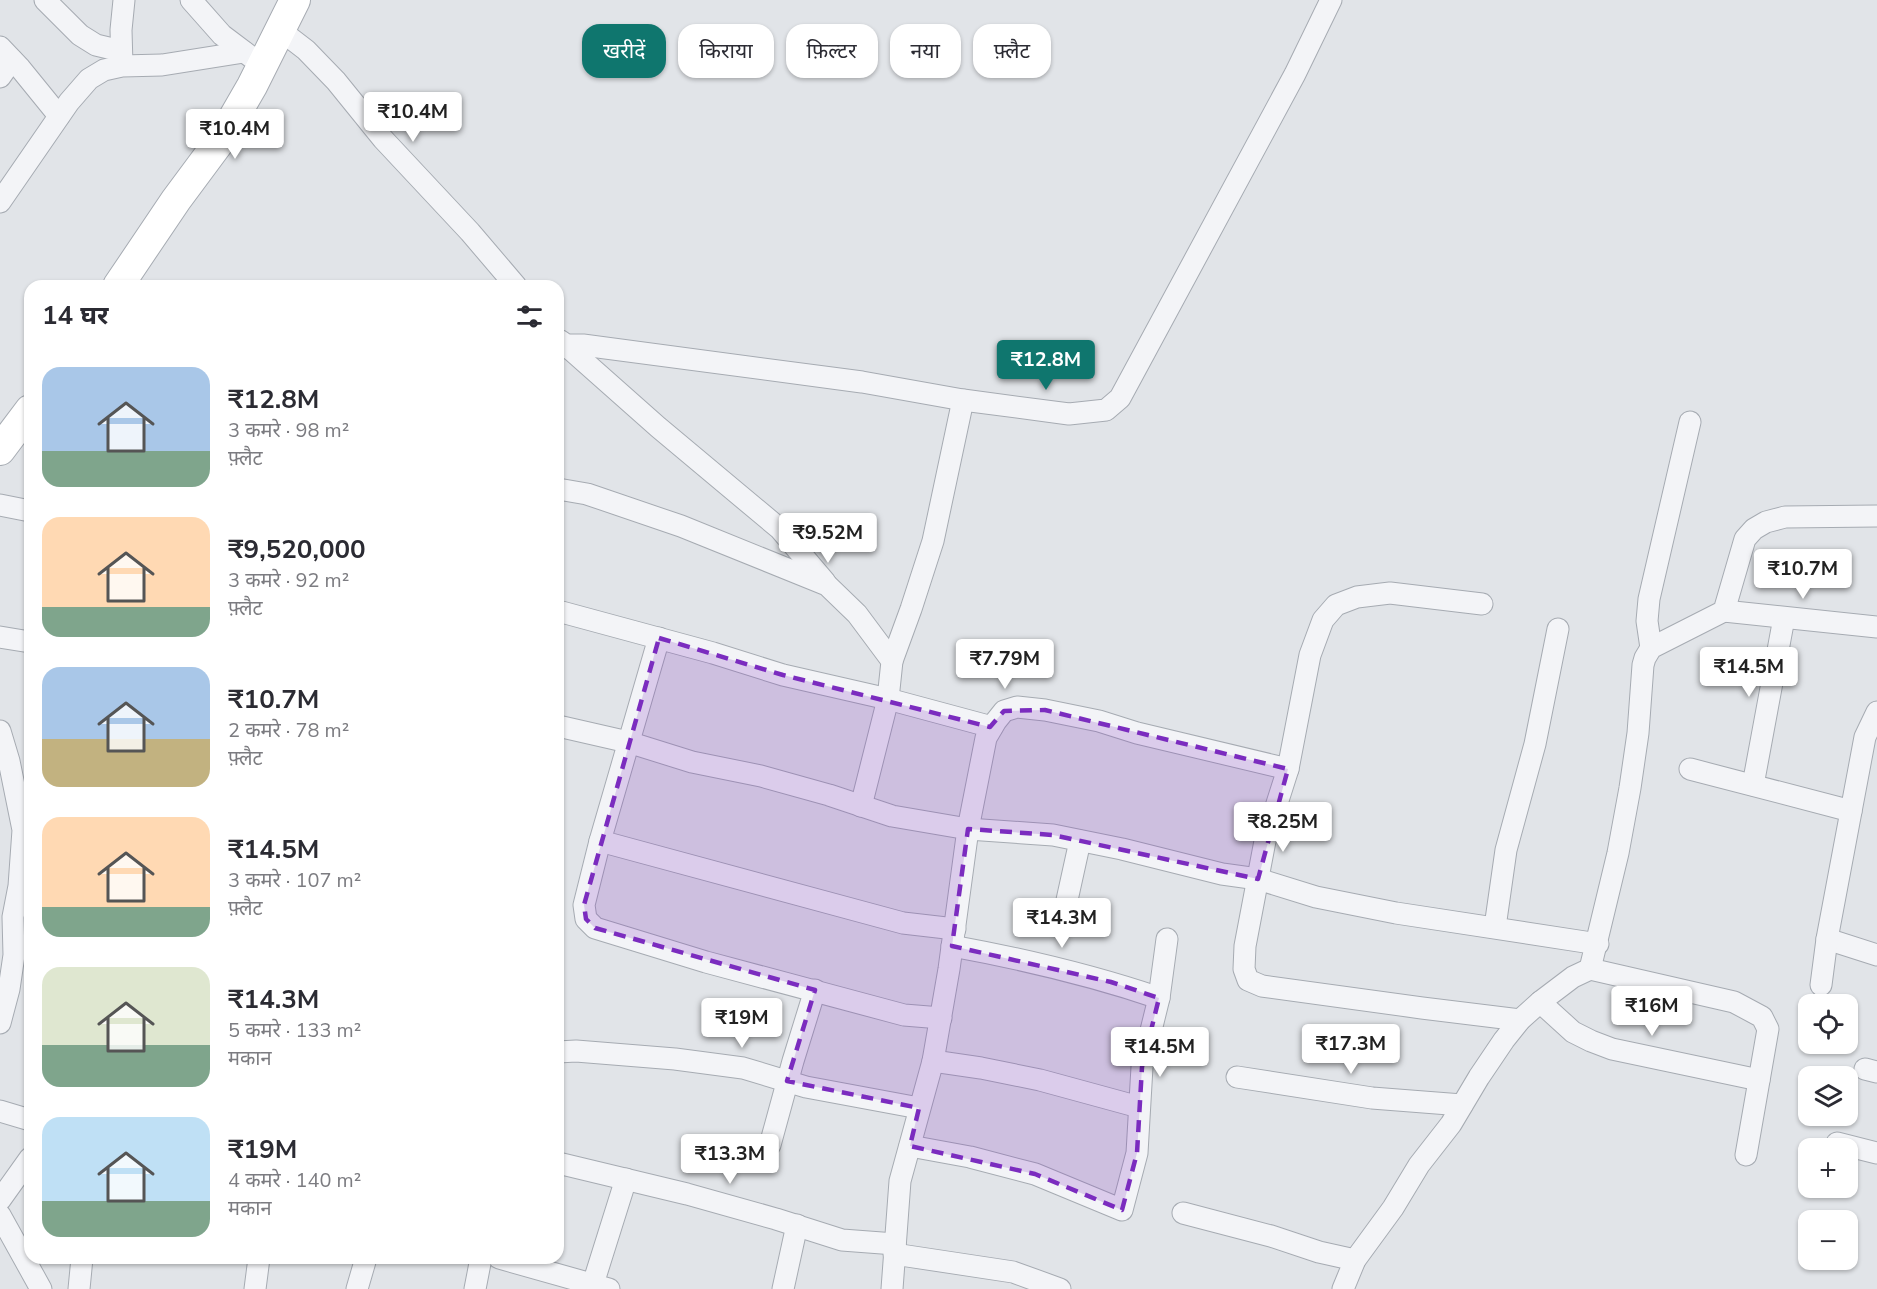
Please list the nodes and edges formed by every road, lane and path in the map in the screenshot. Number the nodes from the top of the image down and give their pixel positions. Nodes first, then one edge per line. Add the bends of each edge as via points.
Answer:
1 (45, 0) edge
2 (124, 0) edge
3 (191, 0) edge
4 (295, 0) edge
5 (1331, 0) edge
6 (280, 30) junction
7 (122, 58) junction
8 (253, 59) junction
9 (4, 61) edge
10 (59, 116) junction
11 (0, 202) edge
12 (121, 280) edge
13 (511, 280) edge
14 (564, 344) edge
15 (564, 347) edge
16 (963, 400) junction
17 (24, 418) edge
18 (1690, 422) dead end
19 (0, 450) edge
20 (564, 490) edge
21 (0, 505) edge
22 (24, 510) edge
23 (1877, 516) edge
24 (827, 585) junction
25 (1482, 604) dead end
26 (1724, 611) junction
27 (564, 613) edge
28 (1784, 618) junction
29 (1877, 627) edge
30 (1558, 629) dead end
31 (0, 637) edge
32 (659, 638) junction
33 (24, 641) edge
34 (1651, 648) junction
35 (892, 661) junction
36 (888, 699) junction
37 (1877, 712) edge
38 (564, 727) edge
39 (992, 728) junction
40 (0, 731) edge
41 (628, 742) junction
42 (1288, 769) junction
43 (1690, 769) dead end
44 (1752, 785) junction
45 (861, 806) junction
46 (1851, 811) junction
47 (24, 818) edge
48 (968, 830) junction
49 (600, 841) junction
50 (1080, 841) junction
51 (24, 843) edge
52 (1258, 879) junction
53 (1067, 900) dead end
54 (1495, 927) junction
55 (954, 938) junction
56 (1167, 939) dead end
57 (1827, 939) junction
58 (1598, 944) junction
59 (1877, 956) edge
60 (1590, 969) junction
61 (1821, 985) dead end
62 (815, 990) junction
63 (1159, 998) junction
64 (1540, 1002) junction
65 (941, 1018) junction
66 (1520, 1020) junction
67 (0, 1023) edge
68 (564, 1052) edge
69 (933, 1062) junction
70 (1237, 1077) dead end
71 (1759, 1080) junction
72 (787, 1081) junction
73 (1462, 1105) junction
74 (1139, 1107) junction
75 (919, 1108) junction
76 (0, 1111) edge
77 (24, 1118) edge
78 (770, 1145) dead end
79 (910, 1146) junction
80 (1858, 1148) edge
81 (1877, 1153) edge
82 (1746, 1155) dead end
83 (564, 1164) edge
84 (24, 1166) edge
85 (626, 1179) junction
86 (0, 1200) edge
87 (1183, 1213) dead end
88 (0, 1215) edge
89 (797, 1225) junction
90 (895, 1249) junction
91 (24, 1258) edge
92 (1355, 1260) junction
93 (27, 1264) edge
94 (81, 1264) edge
95 (254, 1264) edge
96 (364, 1264) edge
97 (480, 1264) edge
98 (519, 1264) edge
99 (1034, 1285) edge
100 (593, 1286) edge
101 (41, 1289) edge
102 (79, 1289) edge
103 (255, 1289) edge
104 (357, 1289) edge
105 (475, 1289) edge
106 (783, 1289) edge
107 (892, 1289) edge
108 (1060, 1289) edge
109 (1343, 1289) edge

1 - 7 street via 80,35
2 - 7 street
3 - 8 street via 222,35
4 - 6 street
5 - 16 street via 1120,398 1106,410 1069,414
6 - 8 street
6 - 13 street via 336,81
7 - 8 street via 162,65
7 - 10 street via 89,79
8 - 12 street via 222,138
9 - 10 street
10 - 11 street
14 - 16 street via 861,382
15 - 24 street via 780,529
16 - 35 street via 933,541
17 - 19 street
18 - 34 street via 1649,599
20 - 24 street via 681,526
21 - 22 street
23 - 26 street via 1785,517 1754,529 1745,539
24 - 35 street via 857,614
25 - 42 street via 1390,593 1357,597 1336,605 1323,620 1310,655
26 - 28 street
26 - 34 street
27 - 32 street
28 - 29 street
28 - 44 street
30 - 54 street via 1535,744 1506,850
31 - 33 street
32 - 36 street via 783,675
32 - 41 street
34 - 58 street via 1643,665 1630,788
35 - 36 street
36 - 39 street
36 - 45 street
37 - 46 street via 1865,737
38 - 41 street
39 - 42 street via 1004,711 1017,707 1044,710
39 - 48 street via 986,738
40 - 47 street
41 - 45 street
41 - 49 street
42 - 52 street via 1265,841
43 - 44 street
44 - 46 street
45 - 48 street
46 - 57 street
48 - 50 street via 1053,835
48 - 55 street
49 - 55 street
49 - 62 street via 584,904 586,919 595,928
50 - 52 street
50 - 53 street
51 - 67 street via 13,917 14,955
52 - 54 street via 1316,897
52 - 66 street via 1245,946 1244,969 1248,980 1262,986
54 - 58 street
55 - 63 street
55 - 65 street
56 - 63 street
57 - 59 street
57 - 61 street
58 - 60 street
60 - 64 street
60 - 71 street via 1734,1002 1762,1017 1768,1029
62 - 65 street via 904,1015
62 - 72 street
63 - 74 street via 1142,1067
64 - 66 street
64 - 71 street via 1573,1032 1612,1049
65 - 69 street
66 - 73 street
68 - 72 street via 675,1059 743,1068
69 - 74 street via 1040,1080
69 - 75 street
70 - 73 street via 1372,1098
71 - 82 street
72 - 75 street
72 - 78 street
73 - 92 street
74 - 79 street via 1137,1153 1122,1210 1035,1174
75 - 79 street
76 - 77 street
79 - 90 street via 900,1181
80 - 81 street
83 - 85 street
84 - 86 street
85 - 89 street
85 - 100 street
87 - 92 street
88 - 91 street
89 - 90 street via 842,1240
89 - 106 street
90 - 99 street via 1012,1272
90 - 107 street
92 - 109 street
93 - 101 street
94 - 102 street
95 - 103 street
96 - 104 street
97 - 105 street
98 - 100 street
99 - 108 street

